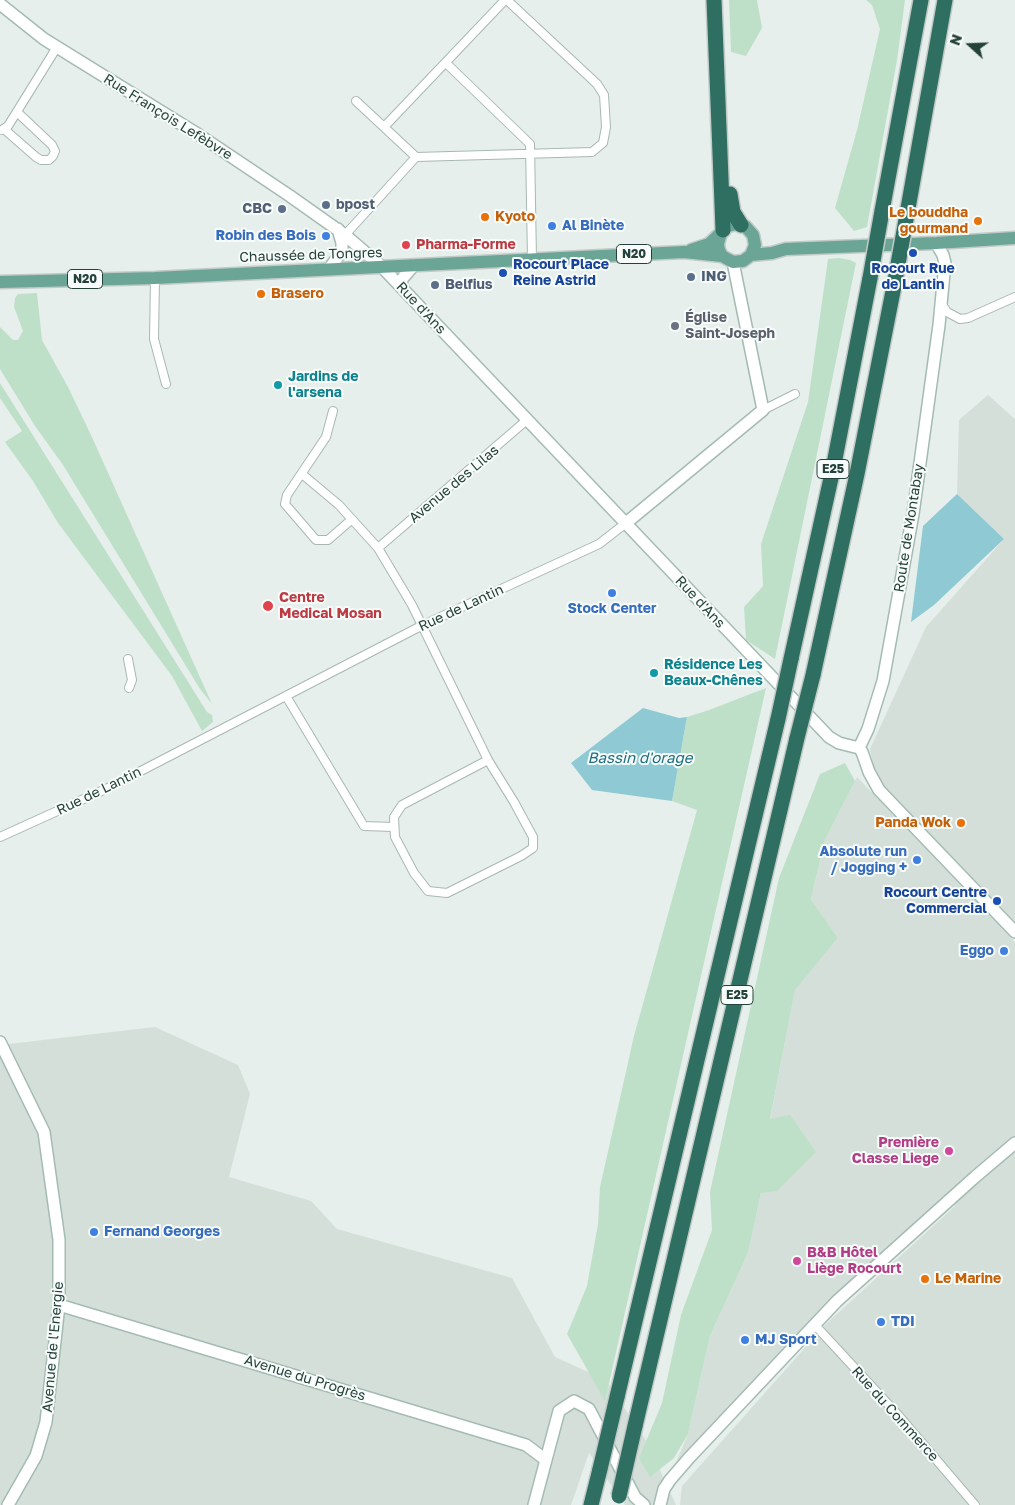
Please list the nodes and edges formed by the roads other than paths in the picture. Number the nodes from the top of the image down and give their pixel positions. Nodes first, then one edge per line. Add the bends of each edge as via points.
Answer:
1 (506, 0) edge
2 (714, 0) edge
3 (722, 0) edge
4 (921, 0) edge
5 (945, 0) edge
6 (0, 4) edge
7 (57, 47) junction
8 (446, 63) junction
9 (356, 100) dead end
10 (17, 112) junction
11 (385, 126) junction
12 (2, 130) edge
13 (531, 155) junction
14 (416, 157) junction
15 (741, 225) junction
16 (722, 231) junction
17 (342, 232) junction
18 (1015, 238) edge
19 (755, 240) junction
20 (936, 244) junction
21 (786, 249) junction
22 (684, 252) junction
23 (751, 255) junction
24 (728, 259) junction
25 (532, 260) junction
26 (414, 265) junction
27 (382, 266) junction
28 (329, 269) junction
29 (155, 278) junction
30 (0, 282) edge
31 (401, 286) junction
32 (1015, 297) edge
33 (941, 303) junction
34 (166, 384) dead end
35 (796, 394) dead end
36 (762, 410) junction
37 (333, 411) dead end
38 (528, 419) junction
39 (302, 474) junction
40 (352, 520) junction
41 (626, 523) junction
42 (378, 548) junction
43 (421, 626) junction
44 (128, 659) dead end
45 (129, 688) dead end
46 (286, 696) junction
47 (859, 748) junction
48 (488, 760) junction
49 (394, 827) junction
50 (0, 837) edge
51 (1015, 932) edge
52 (0, 1042) edge
53 (1015, 1143) edge
54 (59, 1305) junction
55 (814, 1324) junction
56 (546, 1460) junction
57 (618, 1501) edge
58 (8, 1505) edge
59 (534, 1505) edge
60 (591, 1505) edge
61 (644, 1505) edge
62 (660, 1505) edge
63 (975, 1505) edge

1 - 8 street
1 - 13 street via 604,94 606,127 603,143 598,148 592,152
2 - 16 highway
3 - 15 highway via 730,198 733,212
4 - 60 highway, E25, bridge via 833,469 778,719
5 - 57 highway, E25, bridge via 858,474
6 - 7 street, Rue François Lefèbvre
7 - 10 street
7 - 17 street, Rue François Lefèbvre via 199,135
8 - 11 street
8 - 13 street via 530,144
9 - 11 street
10 - 12 street
10 - 12 street via 52,145 53,156 49,160 36,158
11 - 14 street
13 - 14 street
13 - 25 street
14 - 17 street
15 - 16 main road, Chaussée de Tongres / N20 via 732,225
15 - 19 main road via 751,231
16 - 22 main road, Chaussée de Tongres / N20 via 709,244
16 - 24 main road via 718,244
17 - 27 street, Rue François Lefèbvre
17 - 28 street via 342,251
18 - 20 main road, Chaussée de Tongres / N20
19 - 21 main road, Chaussée de Tongres / N20
19 - 23 main road
20 - 21 main road, Chaussée de Tongres / N20
20 - 33 street, Route de Montabay via 944,255 945,264
21 - 23 main road, Chaussée de Tongres / N20
22 - 24 main road, Chaussée de Tongres / N20
22 - 25 main road, Chaussée de Tongres / N20
23 - 24 main road, Chaussée de Tongres / N20 via 743,261
24 - 36 street
25 - 26 main road, Chaussée de Tongres / N20
26 - 27 main road, Chaussée de Tongres / N20
26 - 31 street via 402,279
27 - 28 main road, Chaussée de Tongres / N20
27 - 31 street, Rue d'Ans
28 - 29 main road, Chaussée de Tongres / N20
29 - 30 main road, Chaussée de Tongres / N20
29 - 34 street via 154,339
31 - 38 street, Rue d'Ans
32 - 33 street via 960,319 947,312
33 - 47 street, Route de Montabay via 913,514 896,613 879,696
35 - 36 street
36 - 41 street, Rue de Lantin
37 - 39 street via 326,437
38 - 41 street, Rue d'Ans
38 - 42 street, Avenue des Lilas
39 - 40 street
39 - 40 street via 287,495 285,504 316,540 328,540
40 - 42 street
41 - 43 street, Rue de Lantin via 599,544
41 - 47 street, Rue d'Ans via 829,737
42 - 43 street
43 - 46 street, Rue de Lantin
43 - 48 street
44 - 45 street via 132,680
46 - 49 street via 364,826
46 - 50 street, Rue de Lantin via 108,788
47 - 51 street via 879,790
48 - 49 street via 402,805 394,818
48 - 49 street via 533,837 533,848 446,893 428,891 414,873 395,837
52 - 54 street, Avenue de l'Energie via 44,1132 58,1240
53 - 55 street
54 - 56 street, Avenue du Progrès via 526,1444
54 - 58 street, Avenue de l'Energie via 46,1422 36,1456
55 - 62 street via 682,1465 664,1490
55 - 63 street, Rue du Commerce
56 - 59 street
56 - 61 street via 559,1412 574,1401 589,1409 635,1497

